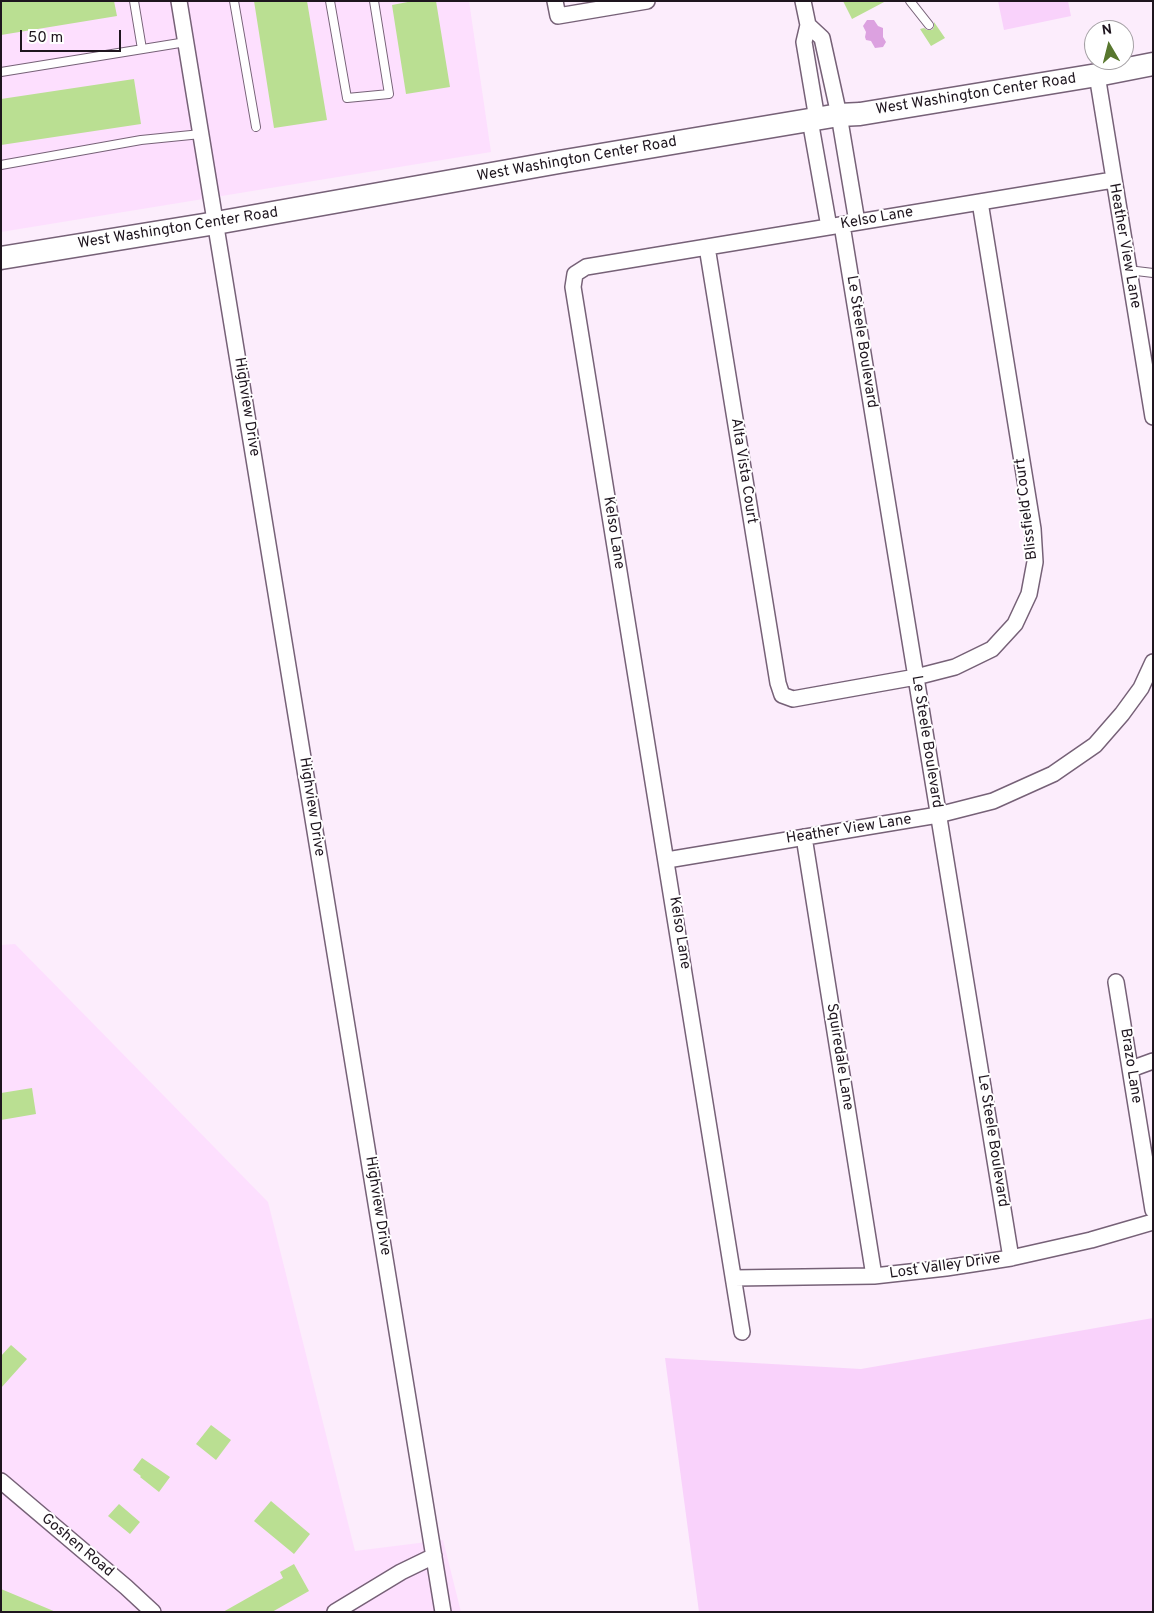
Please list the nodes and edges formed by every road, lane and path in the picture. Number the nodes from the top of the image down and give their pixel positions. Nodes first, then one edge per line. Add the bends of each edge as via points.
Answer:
1 (134, 1) edge
2 (179, 1) edge
3 (234, 1) edge
4 (330, 1) edge
5 (374, 1) edge
6 (647, 1) edge
7 (803, 1) edge
8 (910, 1) edge
9 (556, 9) edge
10 (808, 25) junction
11 (928, 25) dead end
12 (186, 42) junction
13 (142, 49) junction
14 (1153, 64) edge
15 (1, 72) edge
16 (1096, 75) junction
17 (839, 115) junction
18 (813, 120) junction
19 (256, 127) dead end
20 (202, 134) junction
21 (1, 164) edge
22 (1113, 180) junction
23 (980, 202) junction
24 (216, 223) junction
25 (843, 225) junction
26 (706, 247) junction
27 (1, 258) edge
28 (1128, 270) junction
29 (1153, 272) edge
30 (1150, 386) edge
31 (1153, 418) edge
32 (1153, 662) edge
33 (916, 677) junction
34 (782, 695) joint
35 (938, 815) junction
36 (804, 837) junction
37 (667, 860) junction
38 (1116, 982) dead end
39 (1153, 1061) edge
40 (1132, 1069) junction
41 (1153, 1210) edge
42 (1153, 1222) edge
43 (1011, 1258) junction
44 (874, 1276) junction
45 (734, 1278) junction
46 (742, 1332) dead end
47 (1, 1481) edge
48 (434, 1556) junction
49 (153, 1612) edge
50 (334, 1612) edge
51 (443, 1612) edge

1 - 13 lane
2 - 12 street, Highview Drive
3 - 19 lane
4 - 5 lane via 347,98 389,94
6 - 9 street
7 - 10 street
8 - 11 lane
10 - 17 street, Le Steele Boulevard via 822,38
10 - 18 street, Le Steele Boulevard via 804,42
12 - 13 lane
12 - 20 street, Highview Drive
13 - 15 lane
14 - 16 main road, West Washington Center Road
16 - 17 main road, West Washington Center Road
16 - 22 street, Heather View Lane
17 - 18 main road, West Washington Center Road
17 - 25 street, Le Steele Boulevard
18 - 24 main road, West Washington Center Road
18 - 25 street, Le Steele Boulevard
20 - 21 lane via 141,140
20 - 24 street, Highview Drive
22 - 23 street, Kelso Lane
22 - 28 street, Heather View Lane
23 - 25 street, Kelso Lane
23 - 33 street, Blissfield Court via 1033,529 1035,562 1028,594 1015,624 992,649 955,667
24 - 27 main road, West Washington Center Road
24 - 48 street, Highview Drive
25 - 26 street, Kelso Lane
25 - 33 street, Le Steele Boulevard
26 - 34 street, Alta Vista Court
26 - 37 street, Kelso Lane via 586,267 575,274 573,287
28 - 29 lane
28 - 30 street, Heather View Lane
30 - 31 street, Heather View Lane
32 - 35 street, Heather View Lane via 1141,688 1095,745 1053,774 993,801
33 - 34 street, Blissfield Court via 793,699
33 - 35 street, Le Steele Boulevard
35 - 36 street, Heather View Lane
35 - 43 street, Le Steele Boulevard
36 - 37 street, Heather View Lane
36 - 44 street, Squiredale Lane
37 - 45 street, Kelso Lane
38 - 40 street, Brazo Lane
39 - 40 street
40 - 41 street, Brazo Lane
42 - 43 street, Lost Valley Drive
43 - 44 street, Lost Valley Drive
44 - 45 street, Lost Valley Drive
45 - 46 street, Kelso Lane
47 - 49 street, Goshen Road
48 - 50 street
48 - 51 street, Highview Drive

